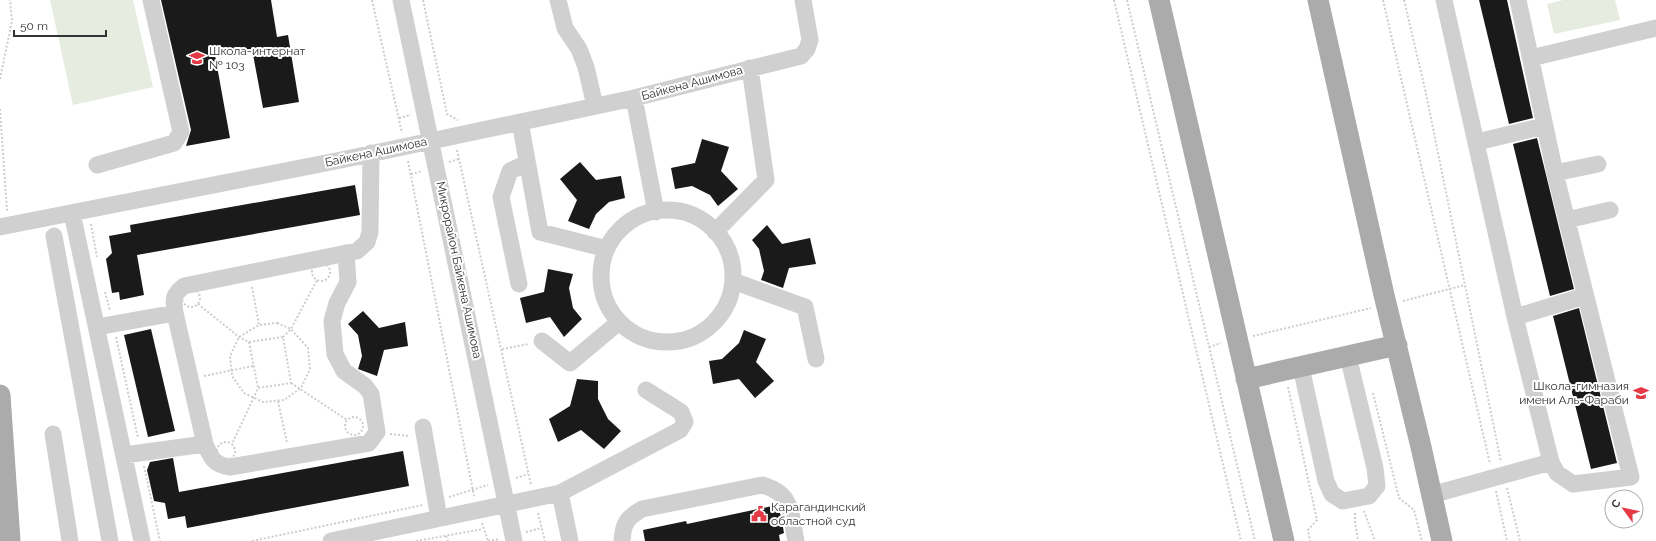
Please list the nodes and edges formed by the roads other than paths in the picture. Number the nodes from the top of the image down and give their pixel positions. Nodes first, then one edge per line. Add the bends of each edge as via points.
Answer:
1 (151, 0) edge
2 (401, 0) edge
3 (558, 0) edge
4 (803, 0) edge
5 (1159, 0) edge
6 (1318, 0) edge
7 (1444, 0) edge
8 (1518, 0) edge
9 (1656, 28) edge
10 (1531, 58) junction
11 (750, 68) junction
12 (634, 98) junction
13 (595, 106) junction
14 (520, 122) junction
15 (1544, 126) junction
16 (432, 140) junction
17 (1476, 142) junction
18 (371, 152) junction
19 (528, 163) junction
20 (1598, 164) dead end
21 (97, 165) dead end
22 (1556, 173) junction
23 (1610, 210) dead end
24 (80, 212) junction
25 (656, 212) junction
26 (1567, 220) junction
27 (4, 226) edge
28 (715, 232) junction
29 (54, 236) dead end
30 (607, 249) junction
31 (346, 253) junction
32 (733, 281) junction
33 (519, 284) dead end
34 (1585, 296) junction
35 (175, 313) junction
36 (1515, 317) junction
37 (619, 322) junction
38 (105, 325) junction
39 (542, 341) road end
40 (1397, 345) junction
41 (1348, 356) junction
42 (816, 359) dead end
43 (1302, 371) junction
44 (1246, 379) junction
45 (646, 390) dead end
46 (0, 395) edge
47 (424, 433) road end
48 (53, 434) dead end
49 (205, 444) junction
50 (132, 454) junction
51 (1551, 462) junction
52 (560, 493) junction
53 (1431, 495) junction
54 (507, 506) junction
55 (438, 510) junction
56 (10, 541) edge
57 (70, 541) edge
58 (110, 541) edge
59 (142, 541) edge
60 (331, 541) edge
61 (514, 541) edge
62 (570, 541) edge
63 (622, 541) edge
64 (796, 541) edge
65 (1284, 541) edge
66 (1442, 541) edge

1 - 21 street via 181,132 174,143
2 - 16 street, Микрорайон Байкена Ашимова
3 - 13 street via 565,28 579,49 586,67
4 - 11 street, Байкена Ашимова via 810,40 807,49 801,56
5 - 44 main road
6 - 40 main road
7 - 17 street
8 - 10 street
9 - 10 street
10 - 15 street
11 - 12 street, Байкена Ашимова
11 - 28 street via 766,180
12 - 13 street, Байкена Ашимова
12 - 25 street
13 - 14 street, Байкена Ашимова
14 - 16 street, Байкена Ашимова
14 - 19 street
15 - 17 street
15 - 22 street
16 - 18 street, Байкена Ашимова
16 - 54 street, Микрорайон Байкена Ашимова
17 - 36 street
18 - 24 street, Байкена Ашимова
18 - 31 street via 370,232 367,242 357,251
19 - 30 street via 540,232
19 - 33 street via 510,170 501,196
20 - 22 street
22 - 26 street
23 - 26 street
24 - 27 street, Байкена Ашимова
24 - 38 street
25 - 28 street via 665,210 687,213 706,223
25 - 30 street via 644,214 625,225 610,241
26 - 34 street
28 - 32 street via 730,259
29 - 58 street
30 - 37 street via 602,262 601,283 606,304
31 - 35 street via 184,286 176,293 173,302
31 - 49 street via 348,282 337,303 332,321 335,354 344,371 365,386 371,394 377,432 369,443 230,467 220,466 209,454
32 - 37 street via 728,302 716,320 699,334 679,342 657,342 636,335
32 - 42 street via 805,307
34 - 36 street
34 - 51 street via 1631,477 1573,484 1557,473
35 - 38 street
35 - 49 street
36 - 51 street
37 - 39 street via 570,363
38 - 50 street
40 - 41 main road
40 - 53 main road
41 - 43 main road
41 - 43 street via 1375,468 1377,486 1369,496 1343,501 1332,494 1326,481
43 - 44 main road
44 - 65 main road
45 - 52 street via 681,412 685,422 680,430
46 - 56 main road
47 - 55 street
48 - 57 street
49 - 50 street
50 - 59 street
51 - 53 street
52 - 54 street
52 - 62 street
53 - 66 main road
54 - 55 street via 478,512
54 - 61 street, Микрорайон Байкена Ашимова
55 - 60 street
63 - 64 street via 623,527 630,517 642,509 762,485 774,489 788,501

